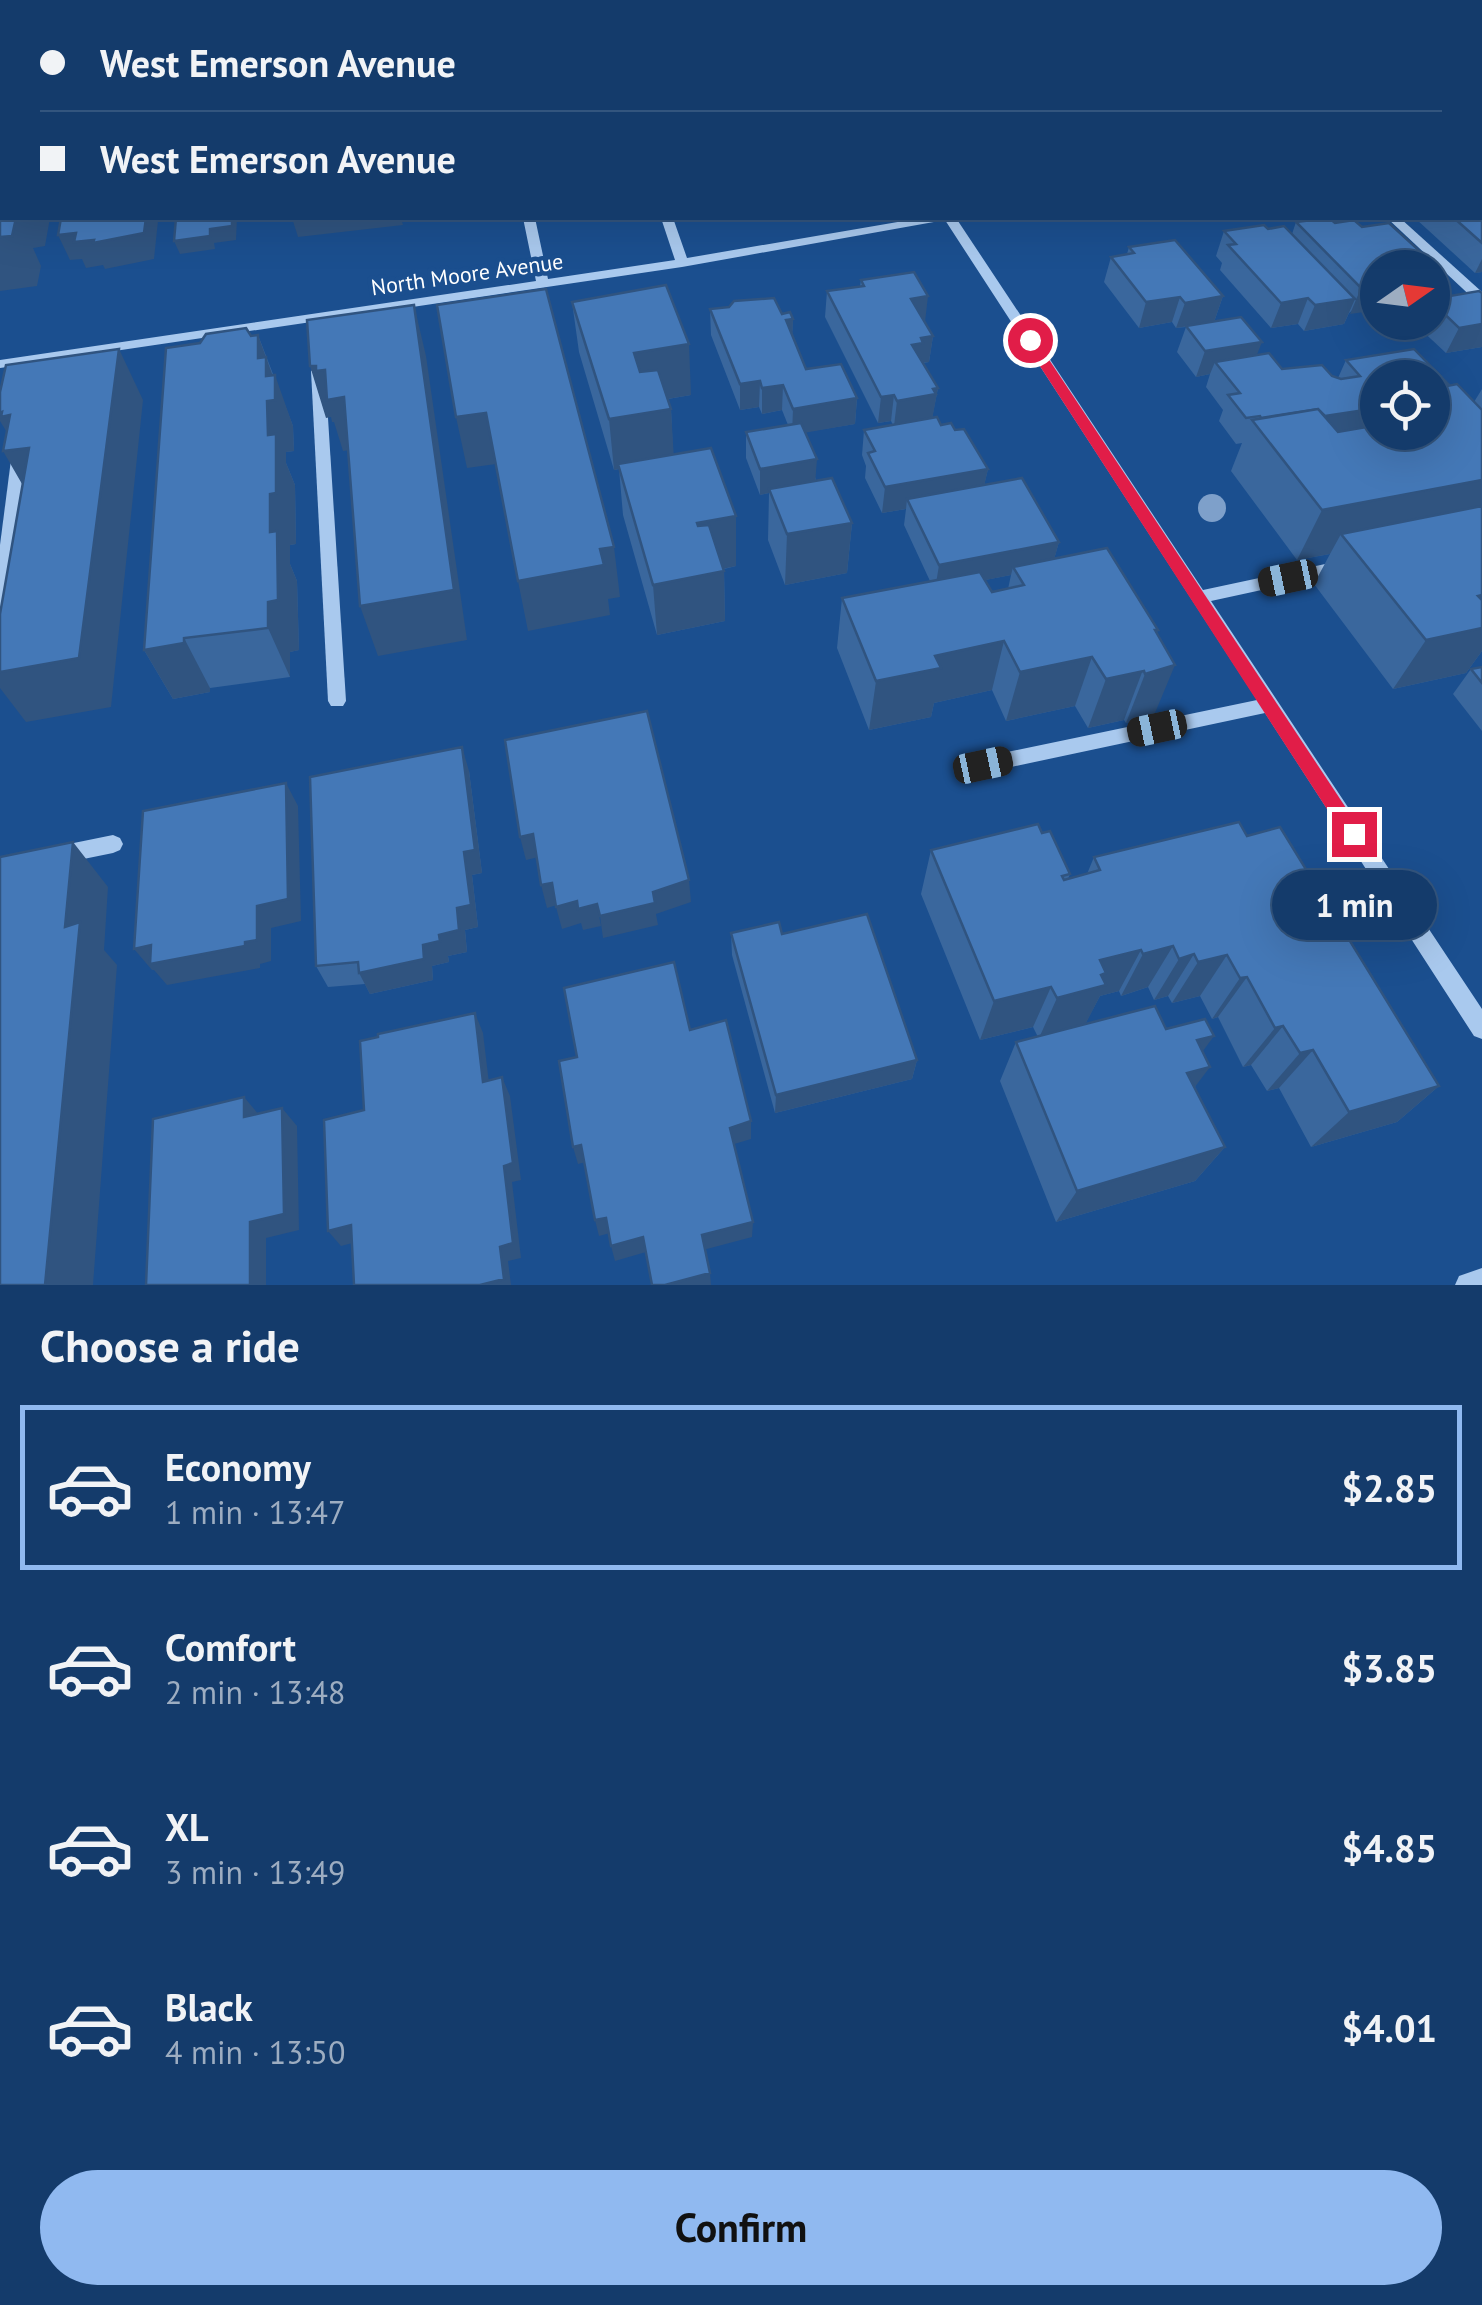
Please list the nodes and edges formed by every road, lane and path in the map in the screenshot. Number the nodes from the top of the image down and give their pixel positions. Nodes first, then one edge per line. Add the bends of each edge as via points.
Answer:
1 (529, 220) edge
2 (668, 220) edge
3 (929, 220) edge
4 (951, 220) edge
5 (1395, 220) edge
6 (682, 263) junction
7 (542, 284) junction
8 (1482, 299) edge
9 (321, 352) edge
10 (37, 358) junction
11 (0, 364) edge
12 (33, 377) edge
13 (22, 433) edge
14 (1365, 562) edge
15 (1198, 597) junction
16 (0, 610) edge
17 (337, 701) dead end
18 (1268, 705) junction
19 (983, 765) dead end
20 (113, 844) dead end
21 (38, 860) edge
22 (1482, 1028) edge
23 (1482, 1280) edge
24 (1468, 1285) edge

1 - 7 street
2 - 6 street
3 - 6 street, North Moore Avenue
4 - 15 street
5 - 8 street
6 - 7 street, North Moore Avenue
7 - 10 street, North Moore Avenue via 321,323
9 - 17 street
10 - 11 street, North Moore Avenue
10 - 12 street
13 - 16 street
14 - 15 street
15 - 18 street
18 - 19 street
18 - 22 street
20 - 21 street
23 - 24 street

